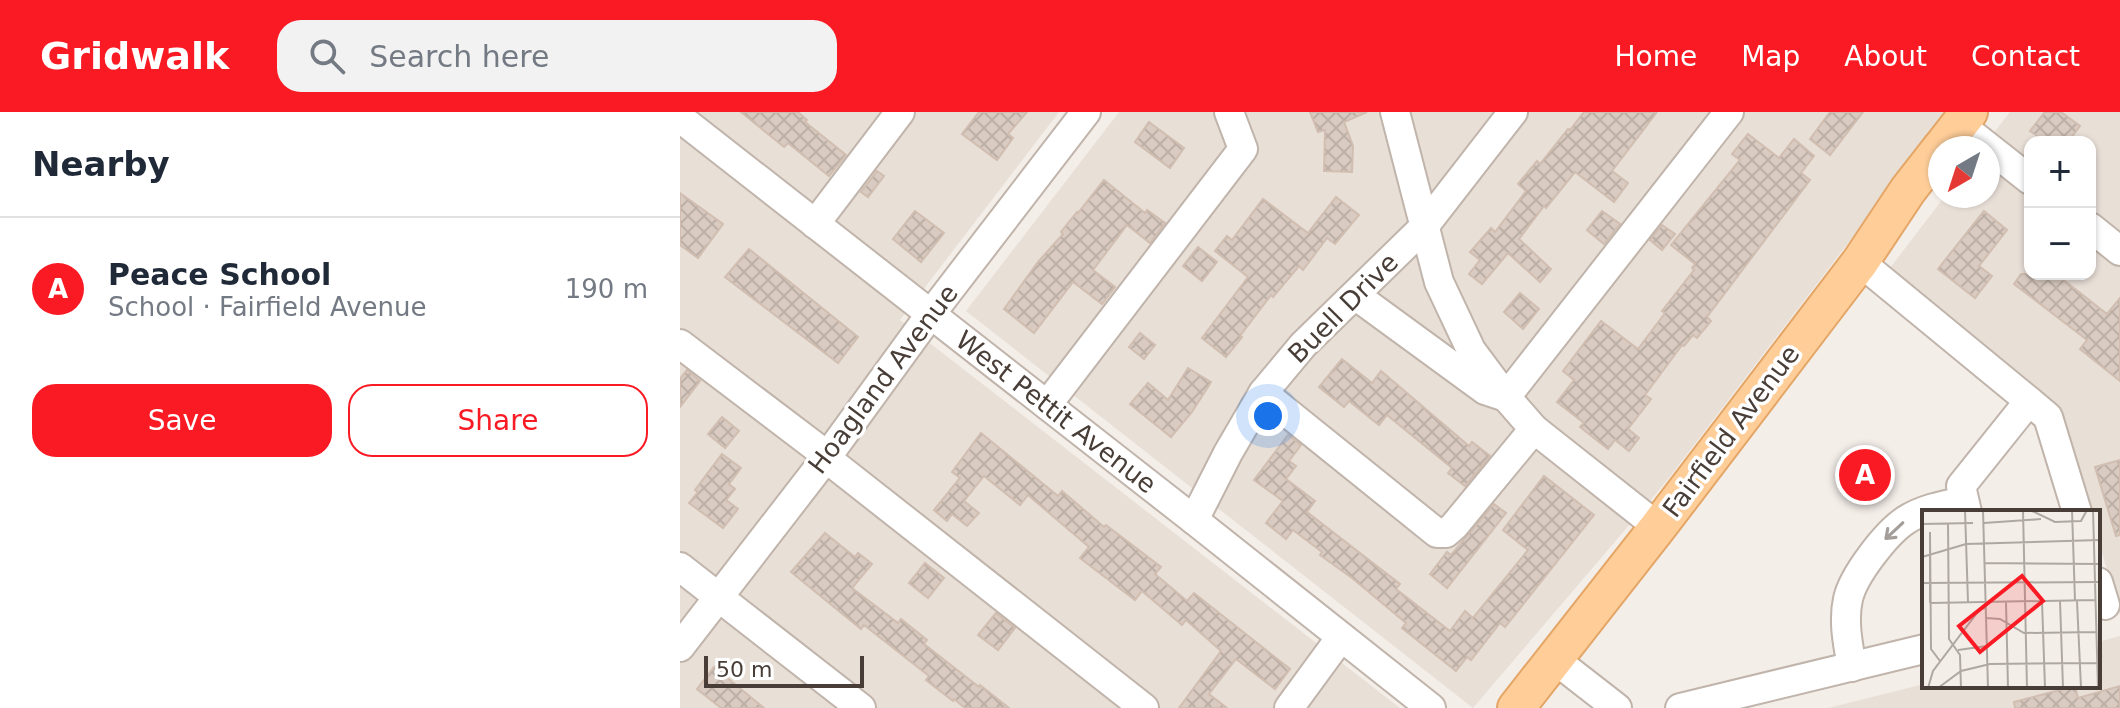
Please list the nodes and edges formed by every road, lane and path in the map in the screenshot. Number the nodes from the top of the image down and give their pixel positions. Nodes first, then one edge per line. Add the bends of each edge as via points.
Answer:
1 (900, 112) edge
2 (1086, 112) edge
3 (1229, 112) edge
4 (1395, 112) edge
5 (1513, 112) edge
6 (1729, 112) edge
7 (690, 118) edge
8 (1952, 133) edge
9 (2024, 176) edge
10 (815, 224) junction
11 (1423, 228) junction
12 (2096, 232) edge
13 (2120, 251) edge
14 (1860, 262) junction
15 (1355, 295) junction
16 (930, 315) junction
17 (680, 344) edge
18 (1263, 393) junction
19 (1506, 397) junction
20 (2029, 401) junction
21 (1047, 405) junction
22 (1534, 429) junction
23 (826, 458) junction
24 (1966, 506) edge
25 (1929, 510) edge
26 (2076, 510) edge
27 (1922, 513) edge
28 (1194, 520) junction
29 (1658, 527) junction
30 (680, 567) edge
31 (718, 597) junction
32 (1341, 637) junction
33 (680, 647) edge
34 (1922, 650) edge
35 (1554, 659) junction
36 (1852, 667) junction
37 (861, 708) edge
38 (1144, 708) edge
39 (1289, 708) edge
40 (1431, 708) edge
41 (1516, 708) edge
42 (1617, 708) edge
43 (1680, 708) edge

1 - 10 street
2 - 16 street, Hoagland Avenue
3 - 21 street via 1243,149
4 - 11 street
5 - 11 street, Buell Drive
6 - 19 street
7 - 10 street, West Pettit Avenue
8 - 9 street
8 - 14 main road, Fairfield Avenue
10 - 16 street, West Pettit Avenue
11 - 15 street, Buell Drive
11 - 19 street via 1439,282 1471,350
12 - 13 street
14 - 20 street
14 - 29 main road, Fairfield Avenue
15 - 18 street, Buell Drive
15 - 19 street via 1485,390
16 - 21 street, West Pettit Avenue
16 - 23 street, Hoagland Avenue
17 - 23 street
18 - 22 street via 1437,533 1454,526
18 - 28 street, Buell Drive
19 - 22 street
20 - 24 street via 1961,486
20 - 26 street via 2048,417
21 - 28 street, West Pettit Avenue
22 - 29 street
23 - 31 street, Hoagland Avenue
23 - 38 street
24 -> 25 street
27 -> 36 street via 1886,537 1848,596
28 - 32 street, West Pettit Avenue
29 - 35 main road, Fairfield Avenue
30 - 31 street
31 - 33 street, Hoagland Avenue
31 - 37 street
32 - 39 street
32 - 40 street, West Pettit Avenue
34 - 36 street
35 - 41 main road, Fairfield Avenue
35 - 42 street
36 - 43 street

